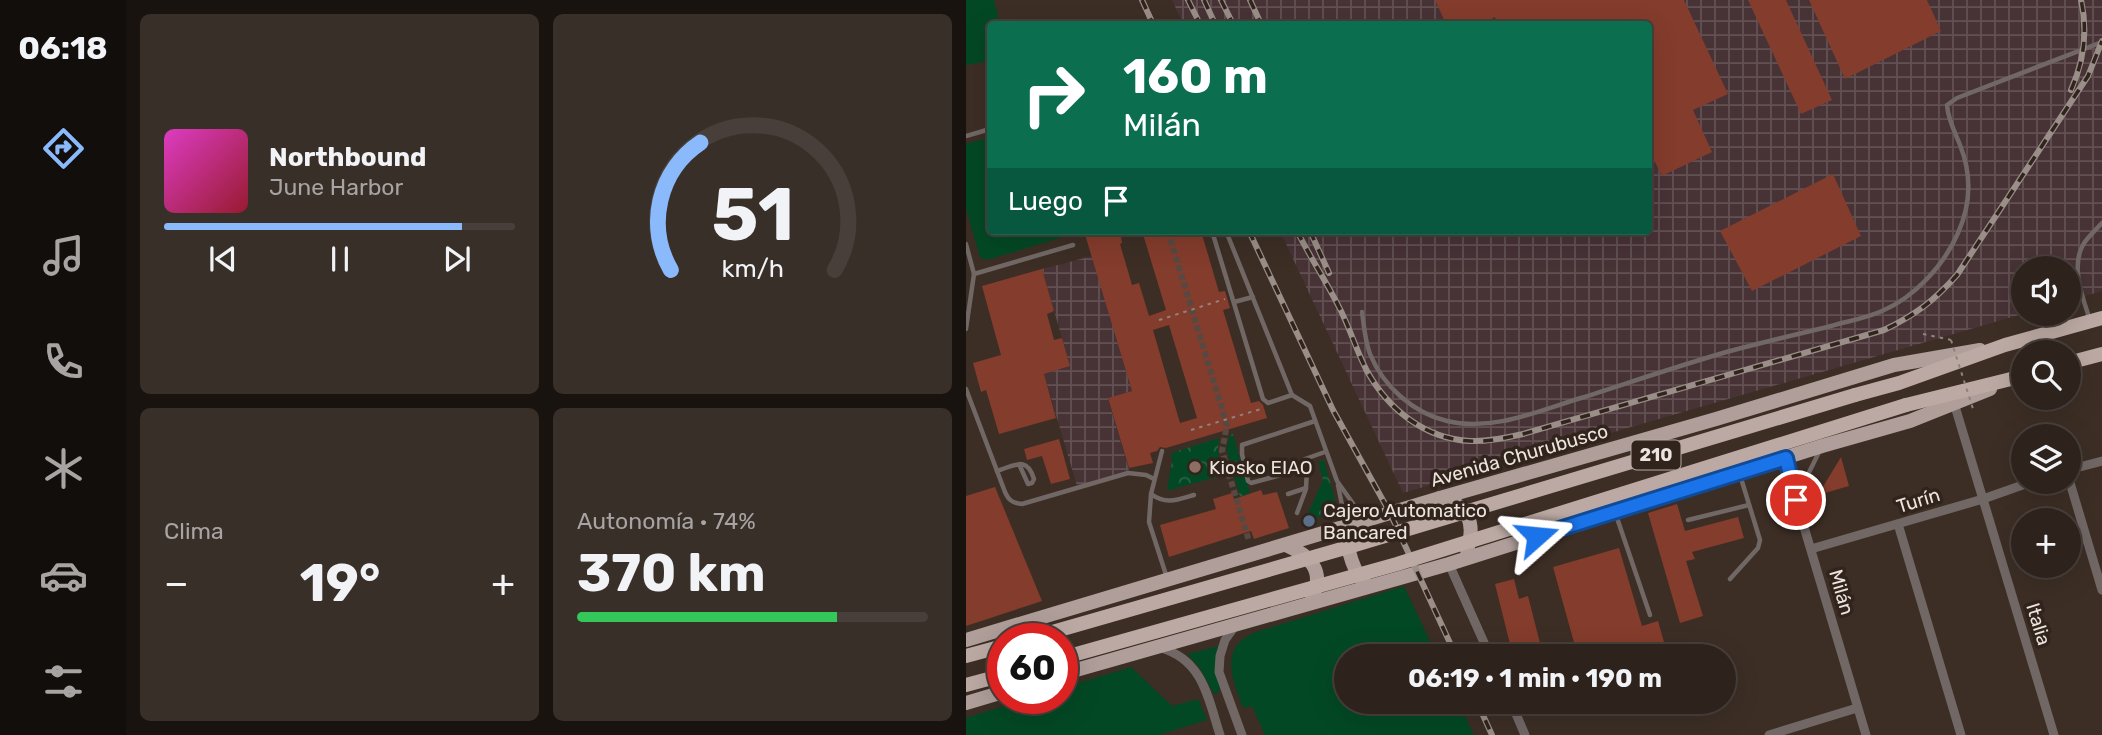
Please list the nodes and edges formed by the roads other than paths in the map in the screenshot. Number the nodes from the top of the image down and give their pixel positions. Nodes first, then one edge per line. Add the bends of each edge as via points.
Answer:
1 (2102, 42) edge
2 (987, 130) edge
3 (966, 136) edge
4 (2102, 223) edge
5 (1213, 235) edge
6 (1228, 235) edge
7 (966, 244) edge
8 (1073, 245) dead end
9 (974, 274) junction
10 (1253, 297) junction
11 (1234, 302) junction
12 (1362, 312) dead end
13 (2096, 320) edge
14 (966, 329) edge
15 (2005, 345) junction
16 (2102, 354) edge
17 (2081, 360) edge
18 (2011, 379) edge
19 (2011, 380) edge
20 (966, 389) edge
21 (1292, 395) junction
22 (1954, 403) junction
23 (1315, 421) junction
24 (1822, 446) junction
25 (1162, 451) dead end
26 (1325, 452) junction
27 (1786, 458) junction
28 (2102, 461) edge
29 (1019, 464) dead end
30 (2081, 467) edge
31 (1307, 468) junction
32 (997, 471) junction
33 (1739, 472) junction
34 (1154, 479) junction
35 (1337, 481) junction
36 (1306, 488) junction
37 (2011, 489) edge
38 (1151, 494) junction
39 (1288, 494) dead end
40 (2073, 494) edge
41 (1194, 495) dead end
42 (1440, 498) junction
43 (1983, 499) junction
44 (1796, 500) junction
45 (1749, 505) junction
46 (1614, 511) junction
47 (1297, 513) dead end
48 (1688, 520) dead end
49 (1366, 521) junction
50 (1898, 524) junction
51 (1346, 527) junction
52 (1286, 545) junction
53 (1811, 549) junction
54 (1455, 562) junction
55 (1730, 579) dead end
56 (1167, 580) junction
57 (1370, 587) junction
58 (2102, 590) edge
59 (1307, 604) junction
60 (1650, 615) dead end
61 (1238, 622) junction
62 (1078, 625) edge
63 (966, 640) edge
64 (1486, 644) edge
65 (1156, 646) junction
66 (987, 651) edge
67 (1078, 654) edge
68 (966, 656) edge
69 (1078, 669) edge
70 (987, 679) edge
71 (966, 685) edge
72 (1227, 693) junction
73 (987, 697) edge
74 (1209, 699) junction
75 (966, 703) edge
76 (1857, 708) junction
77 (1515, 714) edge
78 (1220, 735) edge
79 (1242, 735) edge
80 (1525, 735) edge
81 (1769, 735) edge
82 (1866, 735) edge
83 (1961, 735) edge
84 (2054, 735) edge

1 - 12 lane via 1947,105 1970,180 1968,206 1939,266 1910,295 1882,312 1723,353 1535,412 1469,425 1420,411 1393,391 1369,351
2 - 3 lane
4 - 13 lane via 2083,244 2077,264 2083,300
5 - 11 lane
6 - 10 lane
7 - 9 lane
8 - 9 lane
9 - 14 lane
10 - 11 lane
10 - 21 lane
11 - 21 lane via 1265,402
13 - 15 highway, Avenida Churubusco / 210
15 - 42 main road, Avenida Churubusco via 1894,365
15 - 62 highway, Avenida Churubusco / 210, bridge via 1899,383
16 - 17 highway
18 - 67 highway, 210, bridge via 1906,405 1397,564
19 - 22 main road
20 - 32 lane
21 - 23 lane via 1310,406
22 - 24 main road
22 - 43 street, Italia
23 - 26 lane
23 - 31 lane via 1247,442 1241,448 1251,483
24 - 27 main road
24 - 44 lane
25 - 34 lane
26 - 31 lane via 1305,459
26 - 35 lane
27 - 33 main road
27 - 44 street, Milán
28 - 30 street
29 - 32 lane
31 - 36 lane
32 - 34 lane via 1009,500 1022,504 1128,473
33 - 45 lane
33 - 46 main road
34 - 38 lane
35 - 49 lane
35 - 51 lane
36 - 39 lane
36 - 47 lane
37 - 43 street, Turín
38 - 41 lane via 1170,502
38 - 56 lane via 1149,522
40 - 58 street
42 - 49 main road, Avenida Churubusco
42 - 54 main road via 1460,506 1471,525 1467,550
43 - 50 street, Turín
43 - 84 street, Italia
44 - 53 street, Milán
45 - 48 lane
45 - 55 lane via 1760,540 1758,548
46 - 54 main road
46 - 60 lane
49 - 51 main road, Avenida Churubusco
50 - 53 street, Turín
50 - 83 street
51 - 52 main road, Avenida Churubusco
51 - 57 main road via 1352,562
52 - 56 main road, Avenida Churubusco
52 - 59 main road via 1309,557 1315,569 1317,584
53 - 76 street, Milán
54 - 57 main road
54 - 64 street
56 - 63 main road, Avenida Churubusco
57 - 59 main road
59 - 61 main road
61 - 65 main road
61 - 72 street via 1220,656 1219,672
65 - 69 main road
65 - 74 street via 1183,656
66 - 68 highway
70 - 71 highway
72 - 74 street
72 - 79 street
73 - 75 main road
74 - 78 street
76 - 81 street
76 - 82 street, Milán
77 - 80 street

